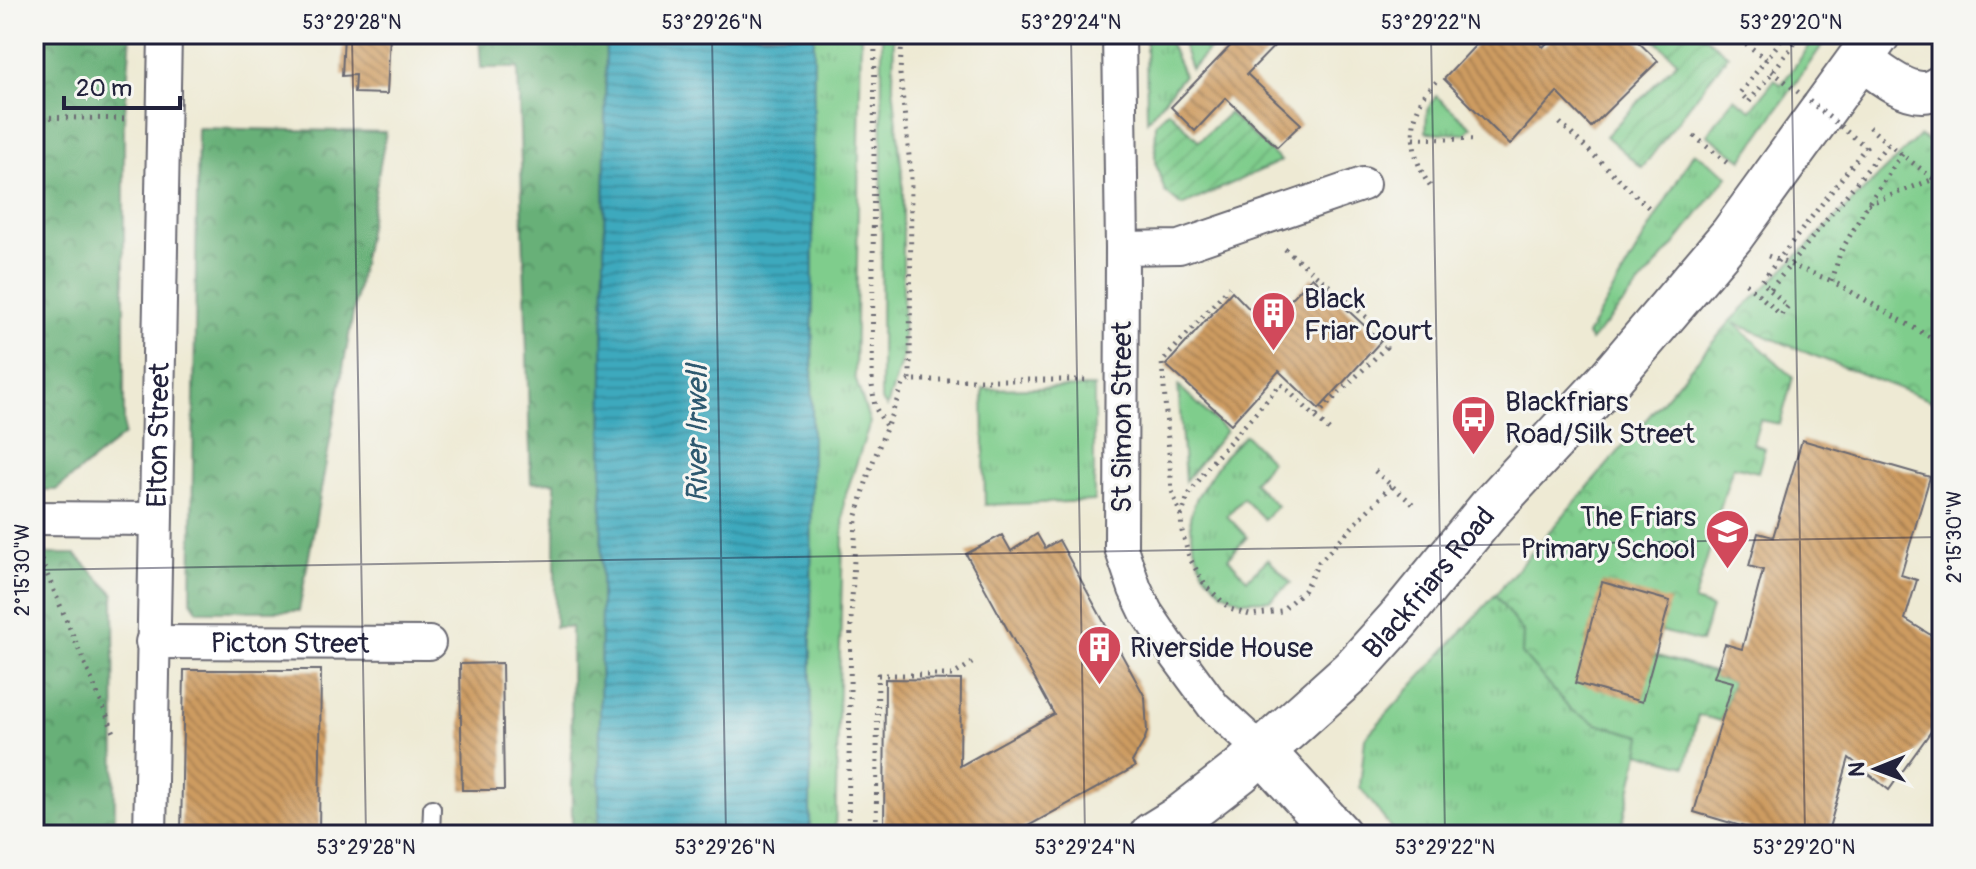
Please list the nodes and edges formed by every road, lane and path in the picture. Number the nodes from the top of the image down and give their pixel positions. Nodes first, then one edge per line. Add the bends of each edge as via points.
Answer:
1 (165, 34) edge
2 (875, 34) edge
3 (902, 34) edge
4 (1119, 34) edge
5 (1733, 34) edge
6 (1786, 34) edge
7 (1802, 34) edge
8 (1870, 46) edge
9 (1766, 59) junction
10 (1772, 71) junction
11 (1437, 81) dead end
12 (1937, 98) edge
13 (34, 117) edge
14 (138, 120) dead end
15 (1560, 123) dead end
16 (1869, 127) dead end
17 (1694, 136) dead end
18 (1414, 138) junction
19 (1476, 140) dead end
20 (1888, 144) junction
21 (1902, 154) junction
22 (1732, 167) dead end
23 (1934, 179) junction
24 (1942, 181) edge
25 (1363, 184) dead end
26 (1430, 186) dead end
27 (1868, 204) junction
28 (1651, 210) dead end
29 (1283, 247) dead end
30 (1122, 248) junction
31 (1768, 256) dead end
32 (1832, 281) junction
33 (1746, 283) dead end
34 (1229, 287) dead end
35 (1770, 290) junction
36 (1942, 344) edge
37 (910, 380) junction
38 (1121, 380) junction
39 (1316, 416) junction
40 (887, 427) junction
41 (1329, 430) dead end
42 (1375, 471) dead end
43 (1392, 485) junction
44 (1415, 506) dead end
45 (1181, 517) junction
46 (34, 518) edge
47 (155, 519) junction
48 (34, 544) edge
49 (152, 642) junction
50 (429, 643) dead end
51 (972, 663) dead end
52 (117, 740) dead end
53 (1263, 752) junction
54 (432, 808) dead end
55 (150, 835) edge
56 (431, 835) edge
57 (848, 835) edge
58 (876, 835) edge
59 (1152, 835) edge
60 (1339, 835) edge

1 - 47 street, Elton Street
2 - 40 path via 872,385 875,407
3 - 37 path via 900,74 911,174
4 - 30 street, St Simon Street
5 - 9 path
6 - 9 path
7 - 10 path
8 - 12 street via 1889,80
8 - 53 main road, Blackfriars Road via 1732,235 1608,381 1491,507 1352,671
9 - 10 path via 1740,93 1749,102
10 - 35 path, bridge via 1866,147 1762,281
11 - 18 path via 1421,100
13 - 14 path
15 - 28 path
16 - 20 path
17 - 22 path
18 - 19 path
18 - 26 path via 1420,171
20 - 21 path
20 - 35 path, bridge
21 - 23 path
21 - 27 path
23 - 24 path
23 - 27 path
25 - 30 street via 1179,247
27 - 32 path via 1840,253
29 - 39 path via 1384,332 1386,347
30 - 38 street, St Simon Street
31 - 32 path
32 - 36 path
33 - 35 path via 1781,315 1788,306
34 - 45 path via 1162,362 1172,491
37 - 38 path
37 - 40 path via 903,385
38 - 53 street, St Simon Street via 1121,548 1135,589 1214,707
39 - 41 path
39 - 45 path via 1281,384 1211,463 1188,496
40 - 57 path via 856,519
42 - 43 path
43 - 44 path
43 - 45 path via 1281,611 1250,615 1230,609 1205,585 1189,557
46 - 47 street
47 - 49 street, Elton Street
48 - 52 path
49 - 50 street, Picton Street
49 - 55 street, Elton Street
51 - 58 path via 953,675 878,675
53 - 59 main road, Blackfriars Road
53 - 60 main road
54 - 56 lane

